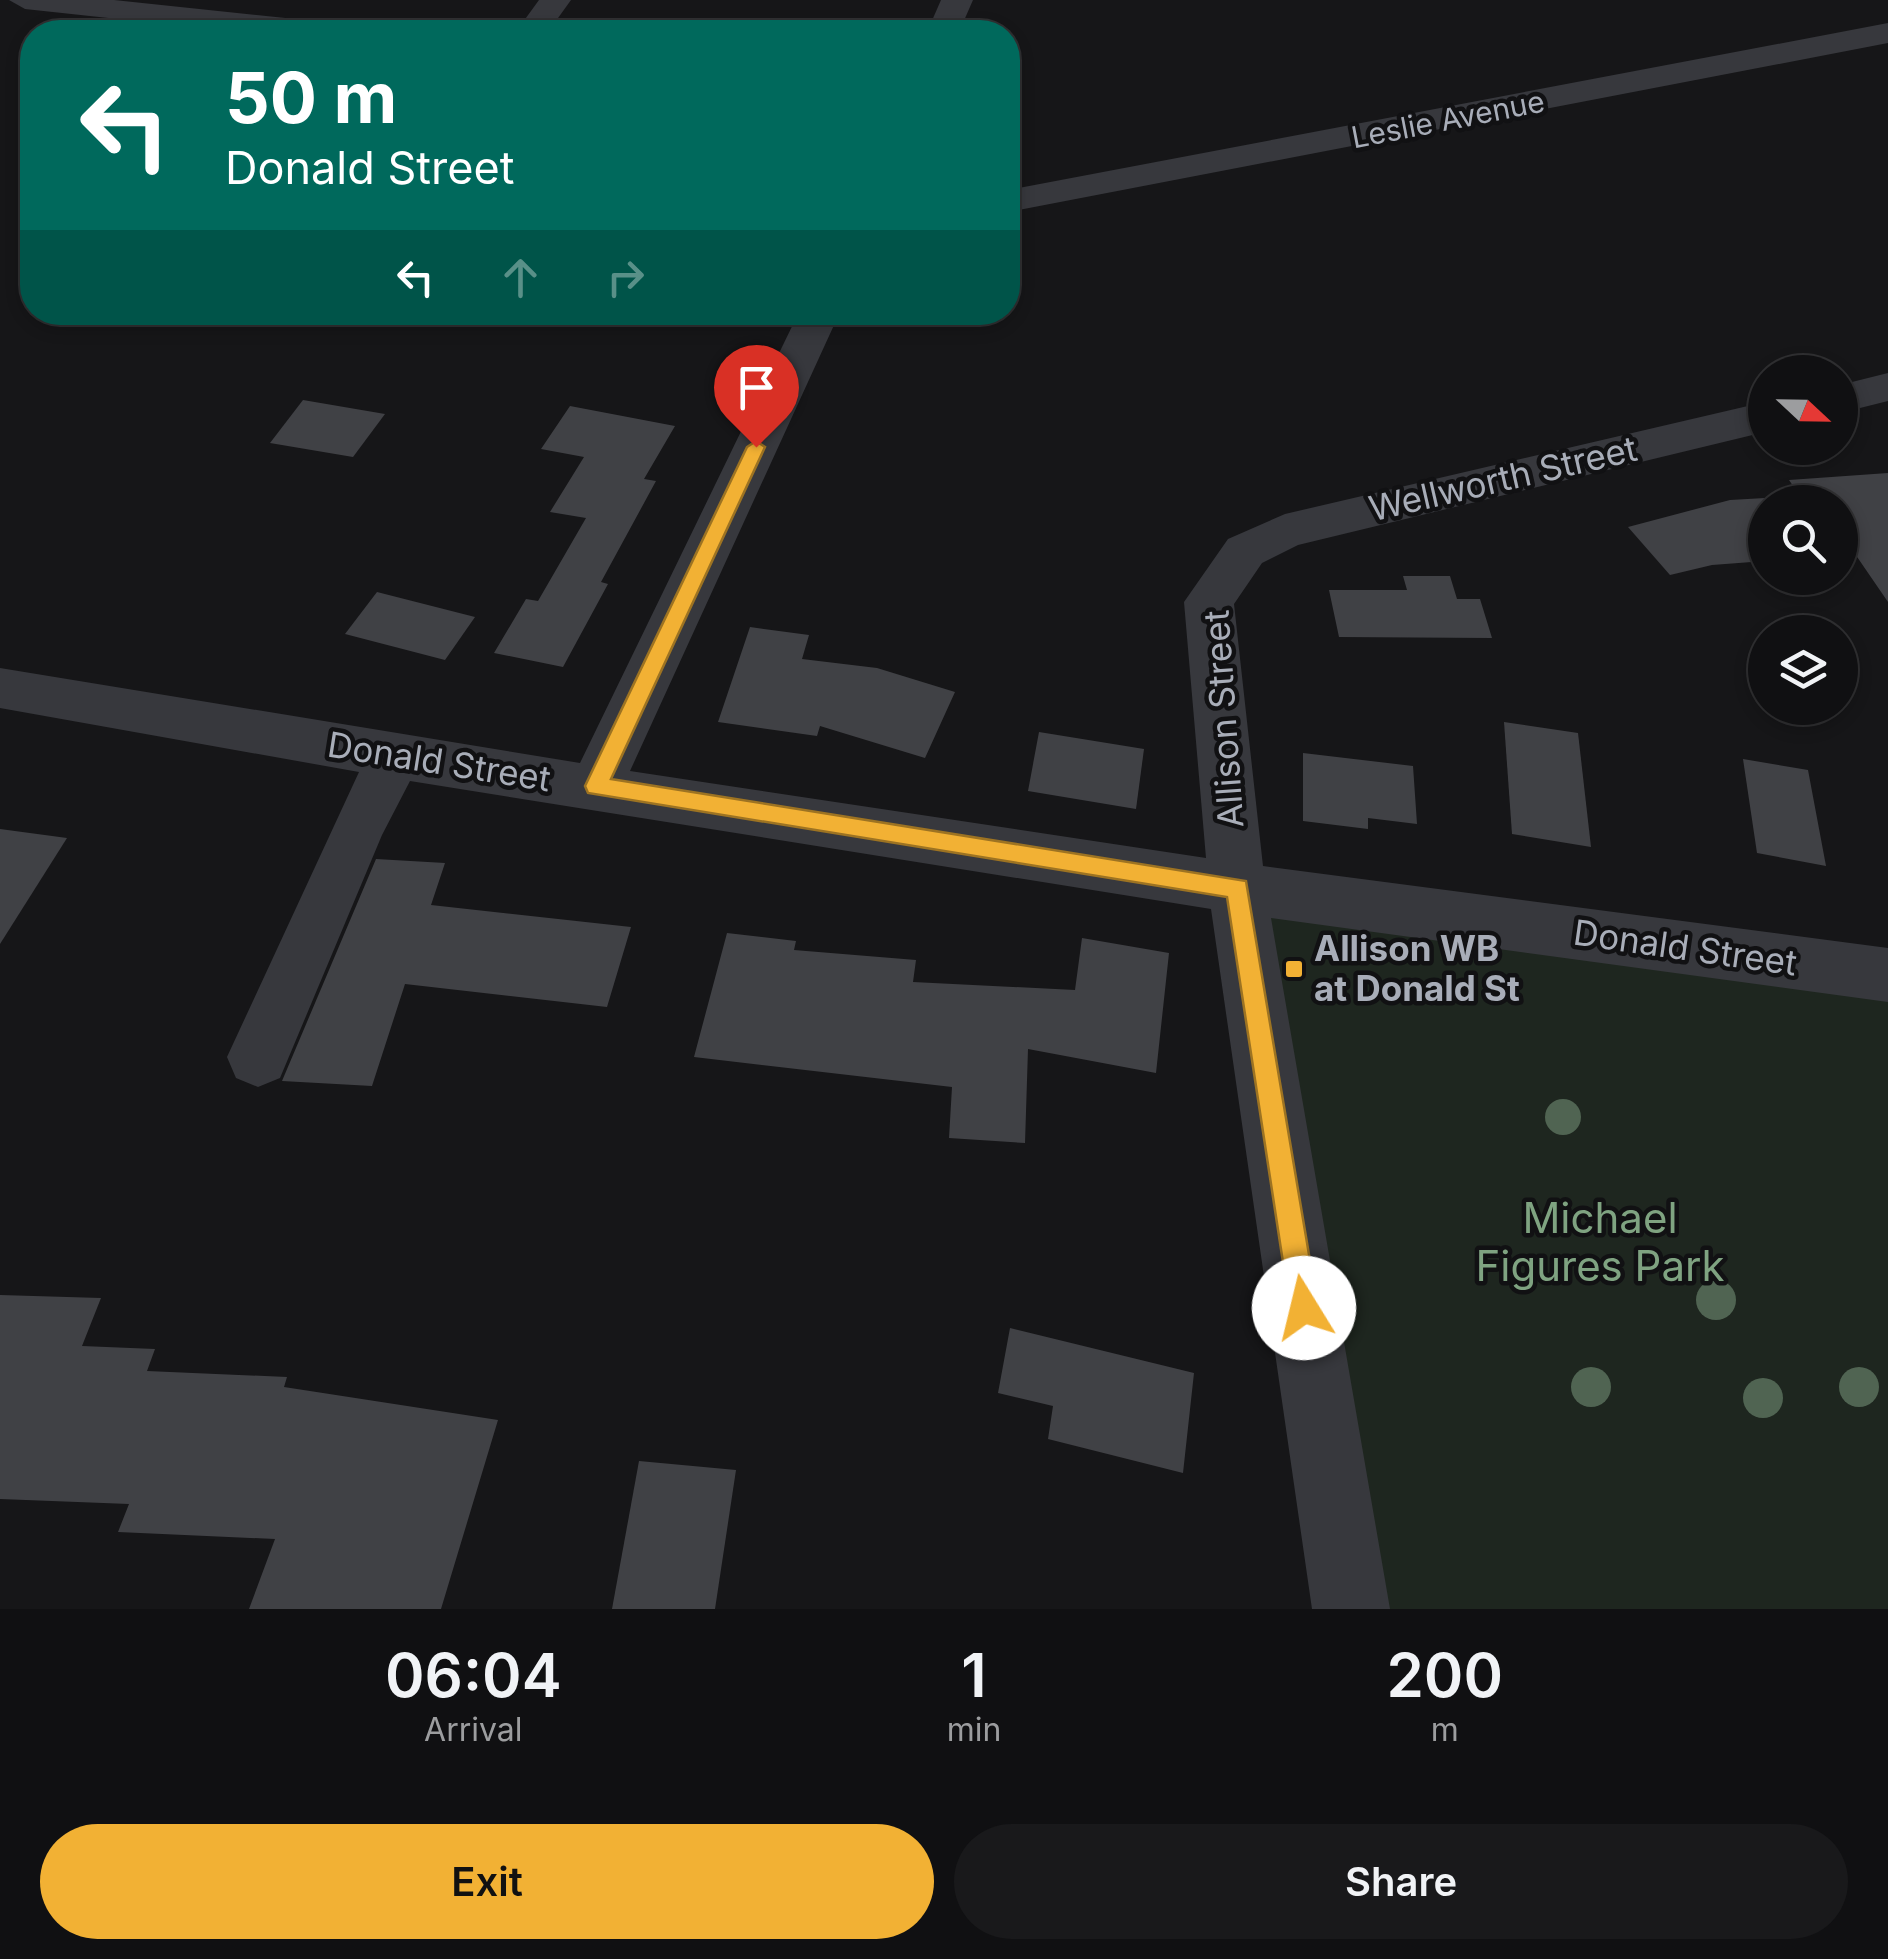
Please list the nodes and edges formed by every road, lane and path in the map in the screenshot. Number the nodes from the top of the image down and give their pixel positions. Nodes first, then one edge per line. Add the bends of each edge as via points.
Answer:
1 (25, 0) edge
2 (212, 20) edge
3 (1888, 32) edge
4 (1020, 199) edge
5 (814, 325) edge
6 (1888, 388) edge
7 (1858, 395) edge
8 (1748, 421) edge
9 (1245, 550) joint
10 (0, 688) edge
11 (395, 757) junction
12 (596, 786) junction
13 (1238, 888) junction
14 (1888, 975) edge
15 (258, 1057) dead end
16 (1352, 1609) edge

1 - 2 street
3 - 4 street, Leslie Avenue
5 - 12 street
6 - 7 street
8 - 9 street, Wellworth Street via 1285,531
9 - 13 street, Allison Street via 1209,602
10 - 11 street, Donald Street
11 - 12 street, Donald Street
11 - 15 street
12 - 13 street, Donald Street
13 - 14 street, Donald Street
13 - 16 street, Allison Street

